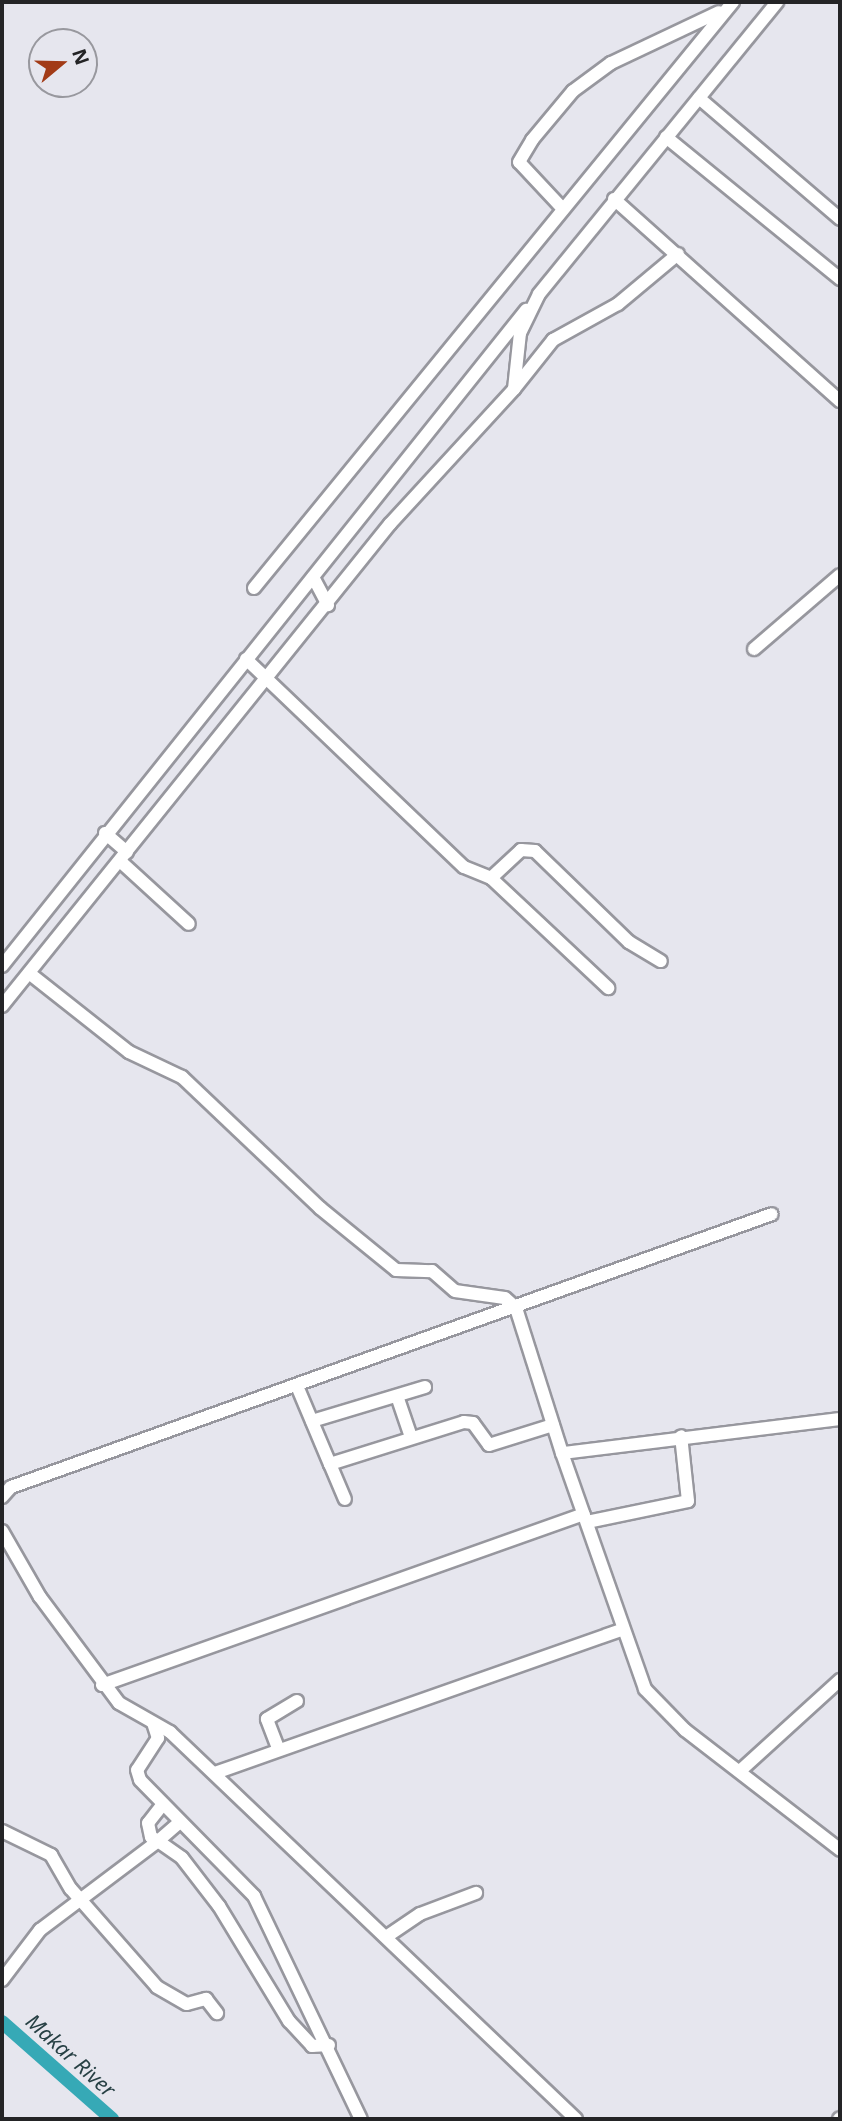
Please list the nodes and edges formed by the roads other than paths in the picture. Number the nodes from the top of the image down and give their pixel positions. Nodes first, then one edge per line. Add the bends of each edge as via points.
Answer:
1 (777, 2) edge
2 (731, 4) edge
3 (699, 98) junction
4 (666, 137) junction
5 (614, 199) junction
6 (564, 208) junction
7 (840, 219) edge
8 (678, 254) junction
9 (840, 279) edge
10 (539, 294) junction
11 (514, 389) junction
12 (840, 401) edge
13 (840, 575) edge
14 (313, 577) junction
15 (254, 588) dead end
16 (328, 605) junction
17 (754, 649) dead end
18 (246, 659) junction
19 (267, 680) junction
20 (105, 833) junction
21 (124, 857) junction
22 (491, 878) junction
23 (189, 924) dead end
24 (661, 961) dead end
25 (2, 966) edge
26 (29, 973) junction
27 (608, 988) dead end
28 (2, 1006) edge
29 (772, 1214) dead end
30 (516, 1308) junction
31 (298, 1386) junction
32 (425, 1387) dead end
33 (397, 1396) junction
34 (840, 1419) edge
35 (312, 1421) junction
36 (553, 1425) junction
37 (681, 1436) junction
38 (411, 1437) junction
39 (562, 1453) junction
40 (330, 1464) junction
41 (3, 1491) edge
42 (345, 1499) dead end
43 (586, 1518) junction
44 (2, 1531) edge
45 (622, 1630) junction
46 (840, 1680) edge
47 (102, 1685) junction
48 (297, 1701) dead end
49 (164, 1735) junction
50 (278, 1748) junction
51 (741, 1770) junction
52 (215, 1773) junction
53 (163, 1804) junction
54 (180, 1822) junction
55 (2, 1831) edge
56 (147, 1831) junction
57 (158, 1841) junction
58 (840, 1850) edge
59 (139, 1854) junction
60 (476, 1893) dead end
61 (79, 1900) junction
62 (386, 1937) junction
63 (2, 1980) edge
64 (217, 2013) dead end
65 (329, 2045) junction
66 (361, 2119) edge
67 (576, 2119) edge

1 - 3 street
2 - 6 street
2 - 6 street via 611,63 573,91 532,140 519,162
3 - 4 street
3 - 7 street
4 - 5 street
4 - 9 street
5 - 8 street
5 - 10 street
6 - 15 street
8 - 11 street via 612,307 553,340
8 - 12 street
10 - 11 street via 520,333
10 - 14 street
11 - 16 street via 390,524
13 - 17 street
14 - 16 street
14 - 18 street
16 - 19 street
18 - 19 street
18 - 20 street
19 - 21 street
19 - 22 street via 464,867
20 - 21 street
20 - 25 street
21 - 23 street
21 - 26 street
22 - 24 street via 521,850 535,851 629,942
22 - 27 street
26 - 28 street
26 - 30 street via 128,1052 182,1077 396,1270 442,1273 455,1291 497,1294
29 - 30 street
30 - 31 street
30 - 36 street
31 - 35 street
31 - 41 street
32 - 33 street
33 - 35 street
33 - 38 street
34 - 37 street
35 - 40 street
36 - 38 street via 495,1445 485,1444 470,1421
36 - 39 street
37 - 39 street
37 - 43 street via 688,1501
38 - 40 street
39 - 43 street
40 - 42 street
43 - 45 street
43 - 47 street
44 - 47 street
45 - 50 street
45 - 51 street via 640,1681 660,1707
46 - 51 street
47 - 49 street
48 - 50 street via 267,1719
49 - 52 street
49 - 53 street via 137,1773
50 - 52 street
51 - 58 street
52 - 62 street
53 - 54 street
53 - 56 street
54 - 57 street
54 - 65 street via 254,1896
55 - 61 street via 51,1855
56 - 57 street
56 - 59 street
57 - 59 street
57 - 65 street via 182,1858 219,1906 289,2021 312,2046
59 - 61 street
60 - 62 street via 420,1914
61 - 63 street via 40,1930
61 - 64 street via 158,1987 187,2004 206,1999
62 - 67 street
65 - 66 street

